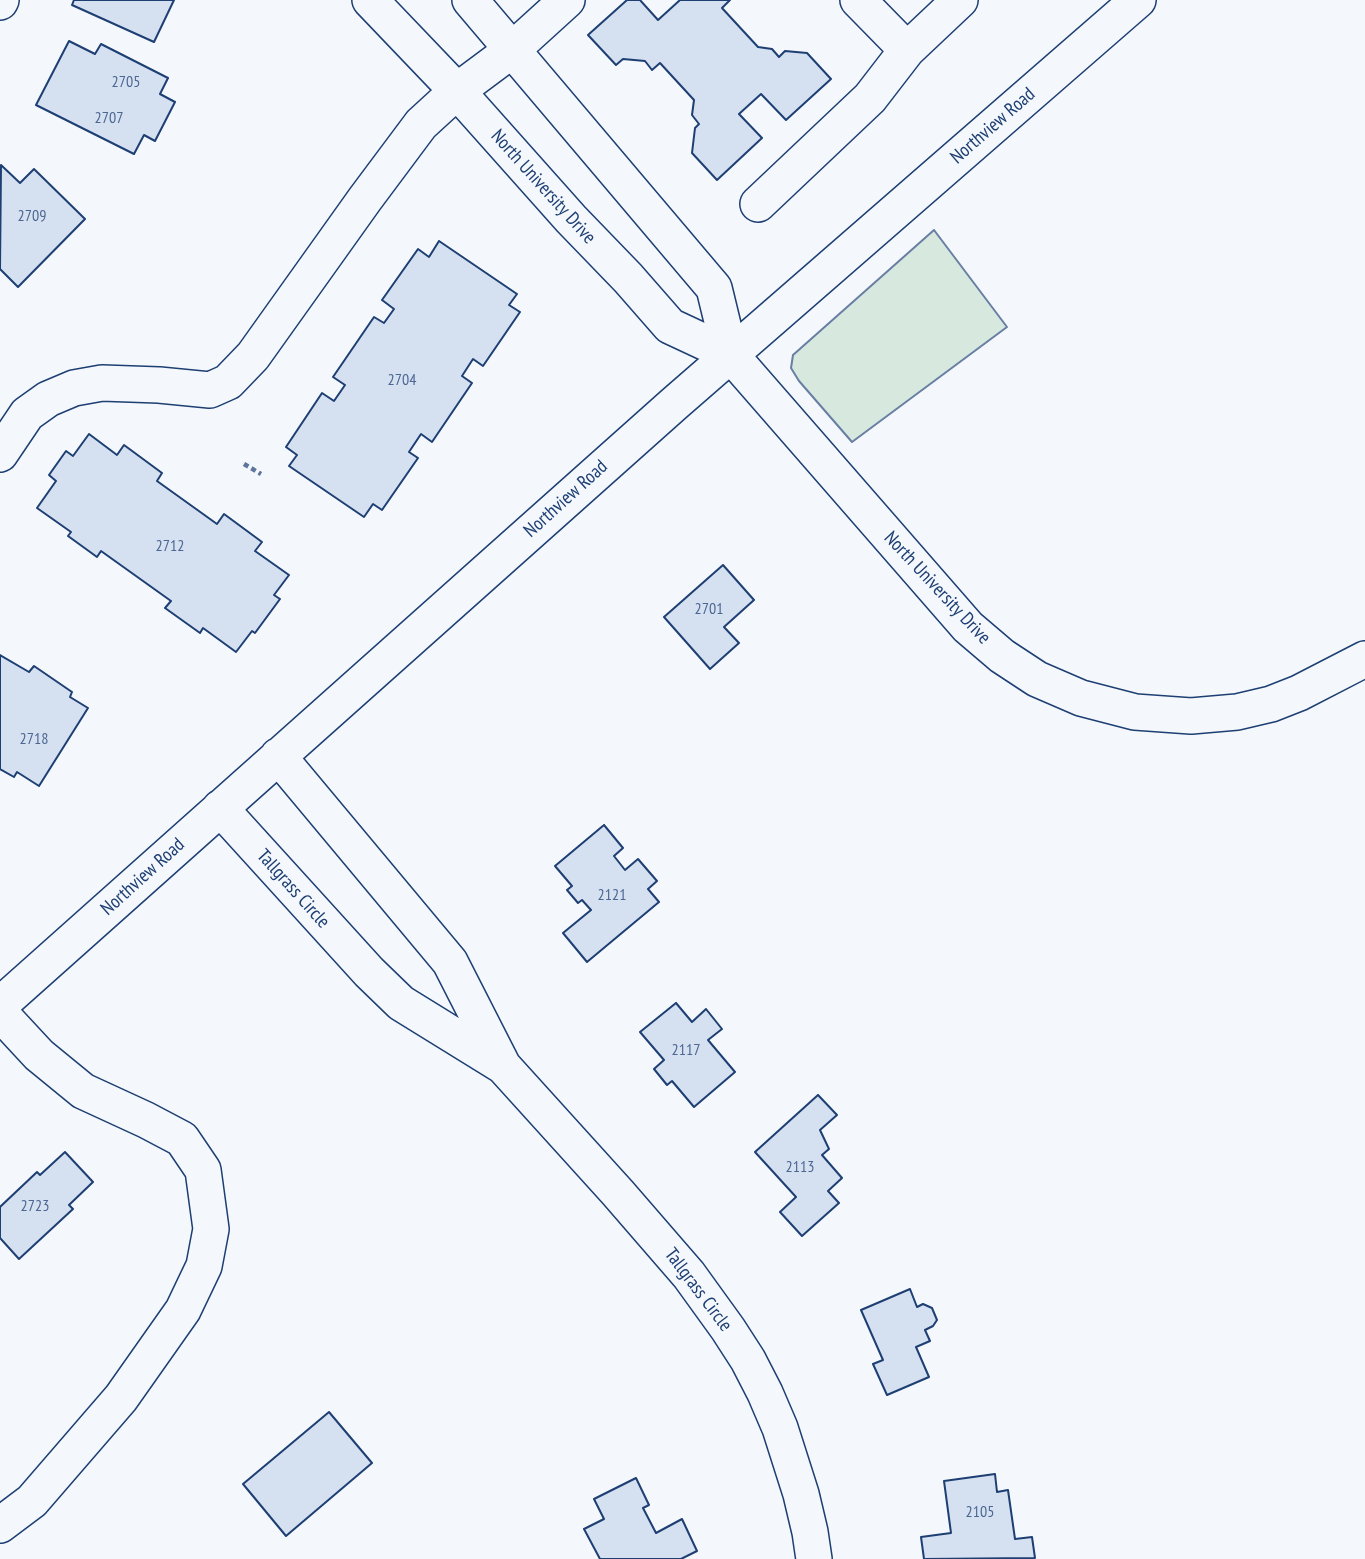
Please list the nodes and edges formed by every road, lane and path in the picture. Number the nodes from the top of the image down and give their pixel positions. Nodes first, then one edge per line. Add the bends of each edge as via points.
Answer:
1 (370, 0) edge
2 (470, 0) edge
3 (567, 0) edge
4 (858, 0) edge
5 (960, 0) edge
6 (1138, 0) edge
7 (512, 50) junction
8 (907, 50) junction
9 (457, 91) junction
10 (758, 204) dead end
11 (730, 354) junction
12 (0, 454) edge
13 (244, 464) dead end
14 (261, 474) dead end
15 (1365, 659) edge
16 (278, 756) junction
17 (220, 808) junction
18 (0, 1005) edge
19 (0, 1013) edge
20 (503, 1066) junction
21 (0, 1525) edge
22 (814, 1559) edge

1 - 9 street, North University Drive
2 - 7 street, North University Drive
3 - 7 street
4 - 8 street
5 - 8 street
6 - 11 street, Northview Road
7 - 9 street
7 - 11 street, North University Drive via 714,288
8 - 10 street via 870,97
9 - 11 street, North University Drive via 670,326
9 - 12 street via 413,133 253,356 228,382 210,390 102,383 74,388 27,414
11 - 15 street, North University Drive via 968,628 1037,679 1081,698 1135,712 1191,716 1271,704
11 - 16 street, Northview Road
13 - 14 path
16 - 17 street, Northview Road
16 - 20 street, Tallgrass Circle via 450,962
17 - 18 street, Northview Road
17 - 20 street, Tallgrass Circle via 401,1003
19 - 21 street via 83,1091 182,1139 203,1170 211,1228 204,1266 183,1310 121,1398 32,1501
20 - 22 street, Tallgrass Circle via 688,1275 728,1329 780,1428 801,1494

